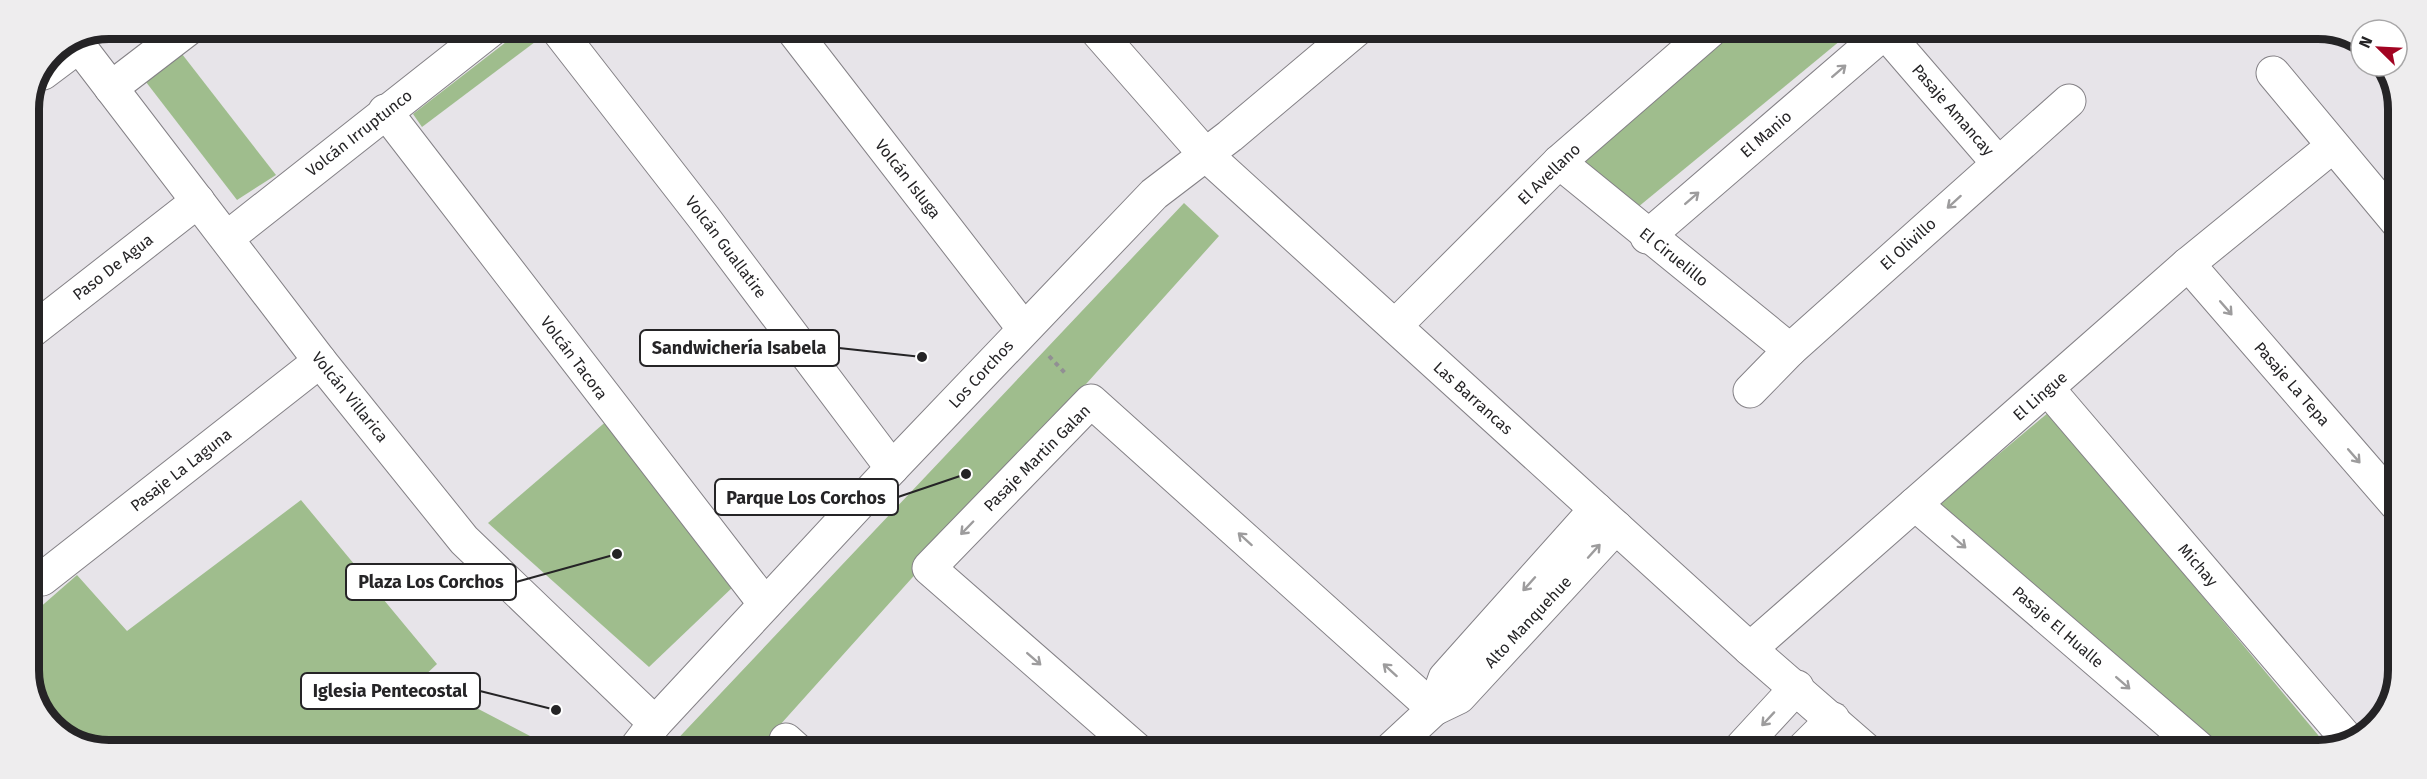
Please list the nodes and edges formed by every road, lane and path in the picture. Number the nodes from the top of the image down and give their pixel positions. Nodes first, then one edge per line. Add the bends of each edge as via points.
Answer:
1 (175, 39) edge
2 (479, 39) edge
3 (565, 39) edge
4 (800, 39) edge
5 (1104, 39) edge
6 (1345, 39) edge
7 (1701, 39) edge
8 (1876, 39) edge
9 (1892, 39) edge
10 (79, 46) edge
11 (2273, 73) dead end
12 (111, 88) junction
13 (2069, 101) dead end
14 (385, 111) junction
15 (2333, 146) junction
16 (1204, 153) junction
17 (1559, 162) junction
18 (1998, 163) junction
19 (198, 201) junction
20 (2388, 211) edge
21 (1647, 237) junction
22 (227, 238) junction
23 (2188, 264) junction
24 (39, 325) edge
25 (1395, 326) junction
26 (1024, 329) junction
27 (1790, 350) junction
28 (320, 361) junction
29 (2048, 389) junction
30 (1750, 391) dead end
31 (1091, 401) junction
32 (892, 468) junction
33 (2388, 494) edge
34 (1915, 504) junction
35 (1606, 518) junction
36 (42, 579) dead end
37 (765, 604) junction
38 (1750, 649) junction
39 (1797, 687) junction
40 (1434, 709) junction
41 (1833, 719) junction
42 (2344, 735) edge
43 (645, 736) edge
44 (1126, 740) edge
45 (1400, 740) edge
46 (1748, 740) edge
47 (1812, 740) edge
48 (1855, 740) edge
49 (2189, 740) edge

1 - 12 street
2 - 14 street, Volcán Irruptunco
3 - 32 street, Volcán Guallatire
4 - 26 street, Volcán Isluga
5 - 16 street, Las Barrancas
6 - 16 street, Los Corchos via 1230,136
7 - 17 street, El Avellano
21 -> 8 street, El Manio
9 - 18 street, Pasaje Amancay
10 - 12 street, Volcán Villarica
11 - 15 street
12 - 19 street, Volcán Villarica
13 - 18 street, El Olivillo
14 - 22 street, Volcán Irruptunco
14 - 37 street, Volcán Tacora
15 - 20 street
15 - 23 street, El Lingue
16 - 25 street, Las Barrancas
16 - 26 street, Los Corchos via 1154,194
17 - 21 street, El Ciruelillo
17 - 25 street, El Avellano
18 -> 27 street, El Olivillo
19 - 22 street, Volcán Villarica
19 - 24 street, Paso De Agua
21 - 27 street, El Ciruelillo
22 - 28 street, Volcán Villarica
23 - 29 street, El Lingue
23 -> 33 street, Pasaje La Tepa
25 - 35 street, Las Barrancas
26 - 31 path
26 - 32 street, Los Corchos
27 - 30 street, El Olivillo
28 - 36 street, Pasaje La Laguna
28 - 43 street, Volcán Villarica via 464,540
29 - 34 street, El Lingue
29 - 42 street, Michay
40 -> 31 street, Pasaje Martin Galan
31 -> 44 street, Pasaje Martin Galan via 929,567
32 - 37 street, Los Corchos
34 - 38 street, El Lingue
34 -> 49 street, Pasaje El Hualle
35 - 38 street, Las Barrancas
35 - 40 street, Alto Manquehue via 1459,698
37 - 43 street, Los Corchos
38 - 39 street, Las Barrancas
39 - 41 street, Las Barrancas
39 -> 46 street
40 - 45 street, Alto Manquehue
41 - 47 street
41 - 48 street, Las Barrancas

